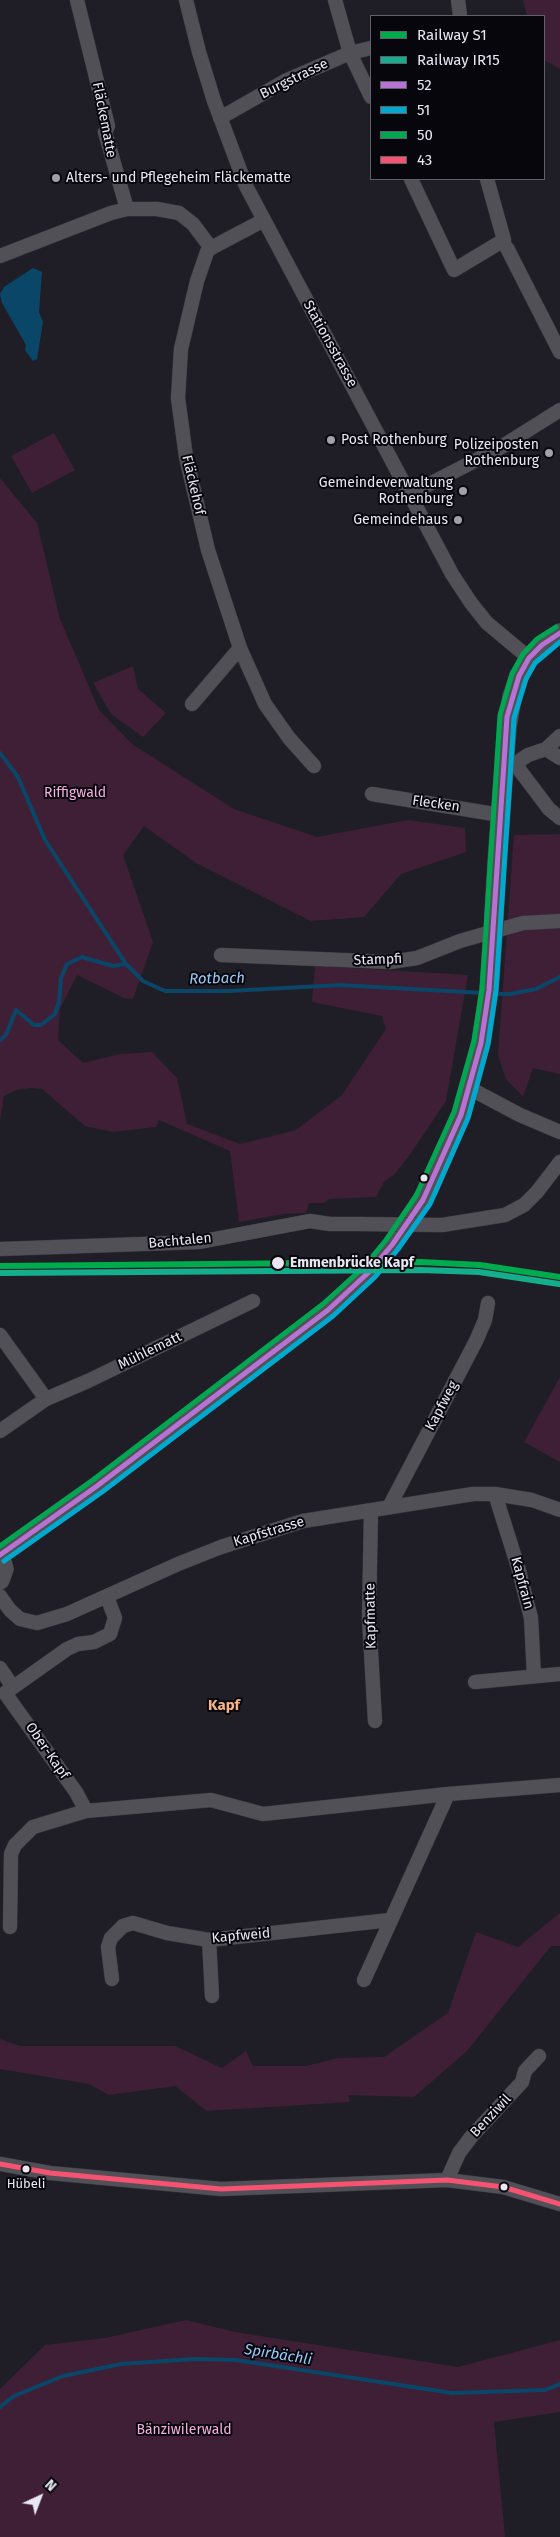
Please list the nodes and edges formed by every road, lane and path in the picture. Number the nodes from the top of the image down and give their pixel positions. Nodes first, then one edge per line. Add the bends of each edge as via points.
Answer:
1 (77, 0) edge
2 (186, 0) edge
3 (335, 0) edge
4 (458, 0) edge
5 (460, 15) edge
6 (370, 48) edge
7 (350, 53) junction
8 (370, 94) edge
9 (220, 118) junction
10 (410, 180) edge
11 (487, 180) edge
12 (126, 209) junction
13 (264, 220) junction
14 (506, 244) junction
15 (211, 248) junction
16 (0, 256) edge
17 (560, 352) edge
18 (560, 410) edge
19 (410, 494) junction
20 (560, 633) edge
21 (240, 648) junction
22 (529, 658) junction
23 (192, 704) dead end
24 (560, 736) edge
25 (546, 749) junction
26 (560, 758) edge
27 (510, 763) junction
28 (314, 766) dead end
29 (372, 794) dead end
30 (560, 818) edge
31 (499, 822) junction
32 (560, 921) edge
33 (221, 955) dead end
34 (469, 1088) junction
35 (560, 1132) edge
36 (560, 1162) edge
37 (0, 1249) edge
38 (253, 1301) dead end
39 (488, 1303) dead end
40 (0, 1335) edge
41 (46, 1399) junction
42 (0, 1431) edge
43 (495, 1494) junction
44 (388, 1506) junction
45 (371, 1510) junction
46 (560, 1510) edge
47 (0, 1555) edge
48 (0, 1580) edge
49 (0, 1596) edge
50 (107, 1597) junction
51 (0, 1668) edge
52 (560, 1674) edge
53 (534, 1676) junction
54 (475, 1682) dead end
55 (6, 1692) edge
56 (375, 1721) dead end
57 (560, 1785) edge
58 (448, 1794) junction
59 (86, 1811) junction
60 (5, 1854) edge
61 (390, 1920) junction
62 (10, 1927) dead end
63 (208, 1940) junction
64 (112, 1979) dead end
65 (364, 1980) dead end
66 (212, 1996) dead end
67 (539, 2056) dead end
68 (0, 2164) edge
69 (447, 2180) junction
70 (560, 2204) edge

1 - 12 street, Fläckematte via 108,126 105,132
2 - 9 street, Stationsstrasse
3 - 7 street
4 - 5 street
6 - 7 street, Burgstrasse
7 - 8 street
7 - 9 street, Burgstrasse via 285,81
9 - 13 street, Stationsstrasse via 246,186
10 - 14 street via 454,270
11 - 14 street
12 - 15 street via 157,208 178,213 193,224
12 - 16 street
13 - 15 street
13 - 19 street, Stationsstrasse
14 - 17 street
15 - 21 street, Fläckehof via 196,281 181,349 178,398 186,457 208,550
18 - 19 street via 498,449
19 - 22 street, Stationsstrasse via 471,603 487,623
20 - 22 main road
21 - 23 street
21 - 28 street, Fläckehof via 265,704
22 - 27 main road via 512,697
24 - 25 street
25 - 26 street
25 - 27 street
27 - 30 street
27 - 31 main road
29 - 31 street, Flecken
31 - 34 main road, bridge via 488,990 481,1043
32 - 33 street, Stampfi via 523,923 460,941 417,958 390,962
34 - 35 street
34 - 47 main road via 461,1115 423,1200 392,1245 362,1279 270,1355
36 - 37 street, Bachtalen, bridge via 530,1198 505,1215 442,1224 330,1224 310,1221 199,1242
38 - 41 street, Mühlematt
39 - 44 street, Kapfweg via 476,1341
40 - 41 street
41 - 42 street, Mühlematt
43 - 44 street, Kapfstrasse via 461,1495
43 - 46 street, Kapfstrasse via 532,1500
43 - 53 street, Kapfrain via 532,1618
44 - 45 street, Kapfstrasse
45 - 50 street, Kapfstrasse via 303,1521 261,1534 178,1564
45 - 56 street, Kapfmatte via 369,1618
47 - 48 main road via 4,1569
49 - 50 street, Kapfstrasse via 20,1619 37,1623
50 - 55 street via 115,1618 110,1634 67,1649
51 - 55 street, Ober-Kapf
52 - 53 street
53 - 54 street
55 - 59 street, Ober-Kapf
57 - 58 street
58 - 59 street via 263,1814 206,1800
58 - 61 street
59 - 60 street via 33,1827
60 - 62 street
61 - 63 street, Kapfweid
61 - 65 street
63 - 64 street, Kapfweid via 168,1933 142,1924 123,1926 111,1938 108,1947
63 - 66 street
67 - 69 street, Benziwil via 525,2071 522,2082 459,2153
68 - 69 street via 50,2173 221,2188
69 - 70 street via 503,2187

